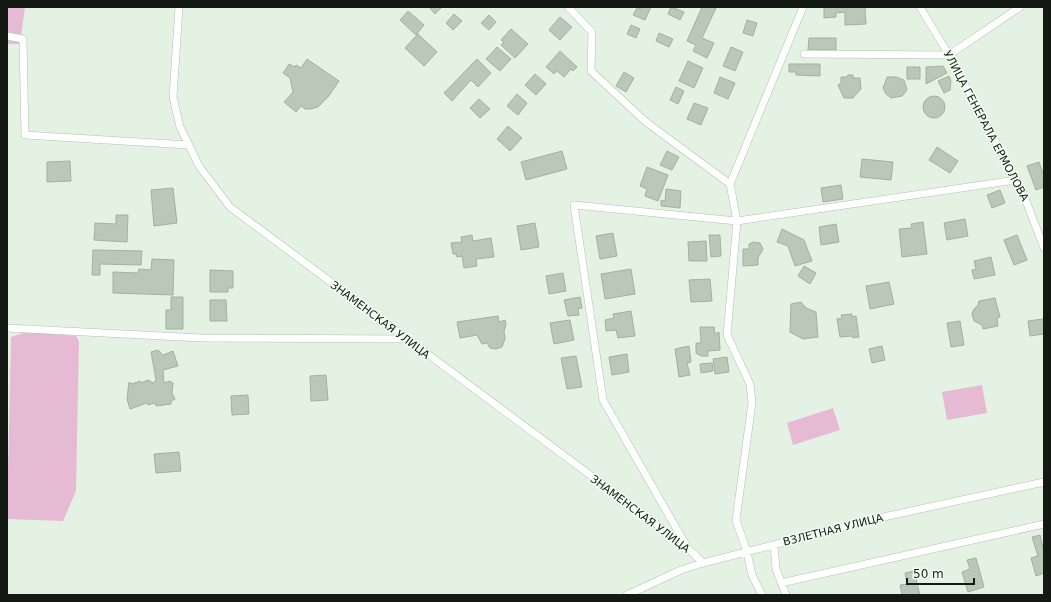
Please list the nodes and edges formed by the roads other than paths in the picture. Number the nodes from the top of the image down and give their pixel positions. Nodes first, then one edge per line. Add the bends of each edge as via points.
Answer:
1 (179, 7) edge
2 (568, 7) edge
3 (803, 7) edge
4 (920, 7) edge
5 (1020, 7) edge
6 (7, 36) edge
7 (804, 54) dead end
8 (949, 55) junction
9 (189, 145) junction
10 (1016, 180) junction
11 (730, 184) junction
12 (737, 221) junction
13 (1044, 248) edge
14 (7, 328) edge
15 (405, 339) junction
16 (1044, 482) edge
17 (1044, 524) edge
18 (774, 545) junction
19 (687, 547) junction
20 (747, 552) junction
21 (703, 563) junction
22 (782, 583) junction
23 (627, 595) edge
24 (762, 595) edge
25 (786, 595) edge

1 - 9 street, ЗНАМЕНСКАЯ УЛИЦА via 173,97 180,127
2 - 11 street via 592,32 591,71 646,122
3 - 11 street
4 - 8 street, УЛИЦА ГЕНЕРАЛА ЕРМОЛОВА
5 - 8 street
6 - 9 street via 23,39 25,134
7 - 8 street
8 - 10 street, УЛИЦА ГЕНЕРАЛА ЕРМОЛОВА
9 - 15 street, ЗНАМЕНСКАЯ УЛИЦА via 198,166 230,207
10 - 12 street
10 - 13 street, УЛИЦА ГЕНЕРАЛА ЕРМОЛОВА
11 - 12 street
12 - 19 street via 574,205 603,400
12 - 20 street via 727,335 750,384 752,403 736,520
14 - 15 street via 201,338
15 - 19 street, ЗНАМЕНСКАЯ УЛИЦА
16 - 18 street, ВЗЛЕТНАЯ УЛИЦА via 879,518
17 - 22 street
18 - 20 street, ВЗЛЕТНАЯ УЛИЦА
18 - 22 street via 776,569
19 - 21 street, ЗНАМЕНСКАЯ УЛИЦА
20 - 21 street, ВЗЛЕТНАЯ УЛИЦА
20 - 24 street via 752,575
21 - 23 street, ВЗЛЕТНАЯ УЛИЦА via 681,570
22 - 25 street

